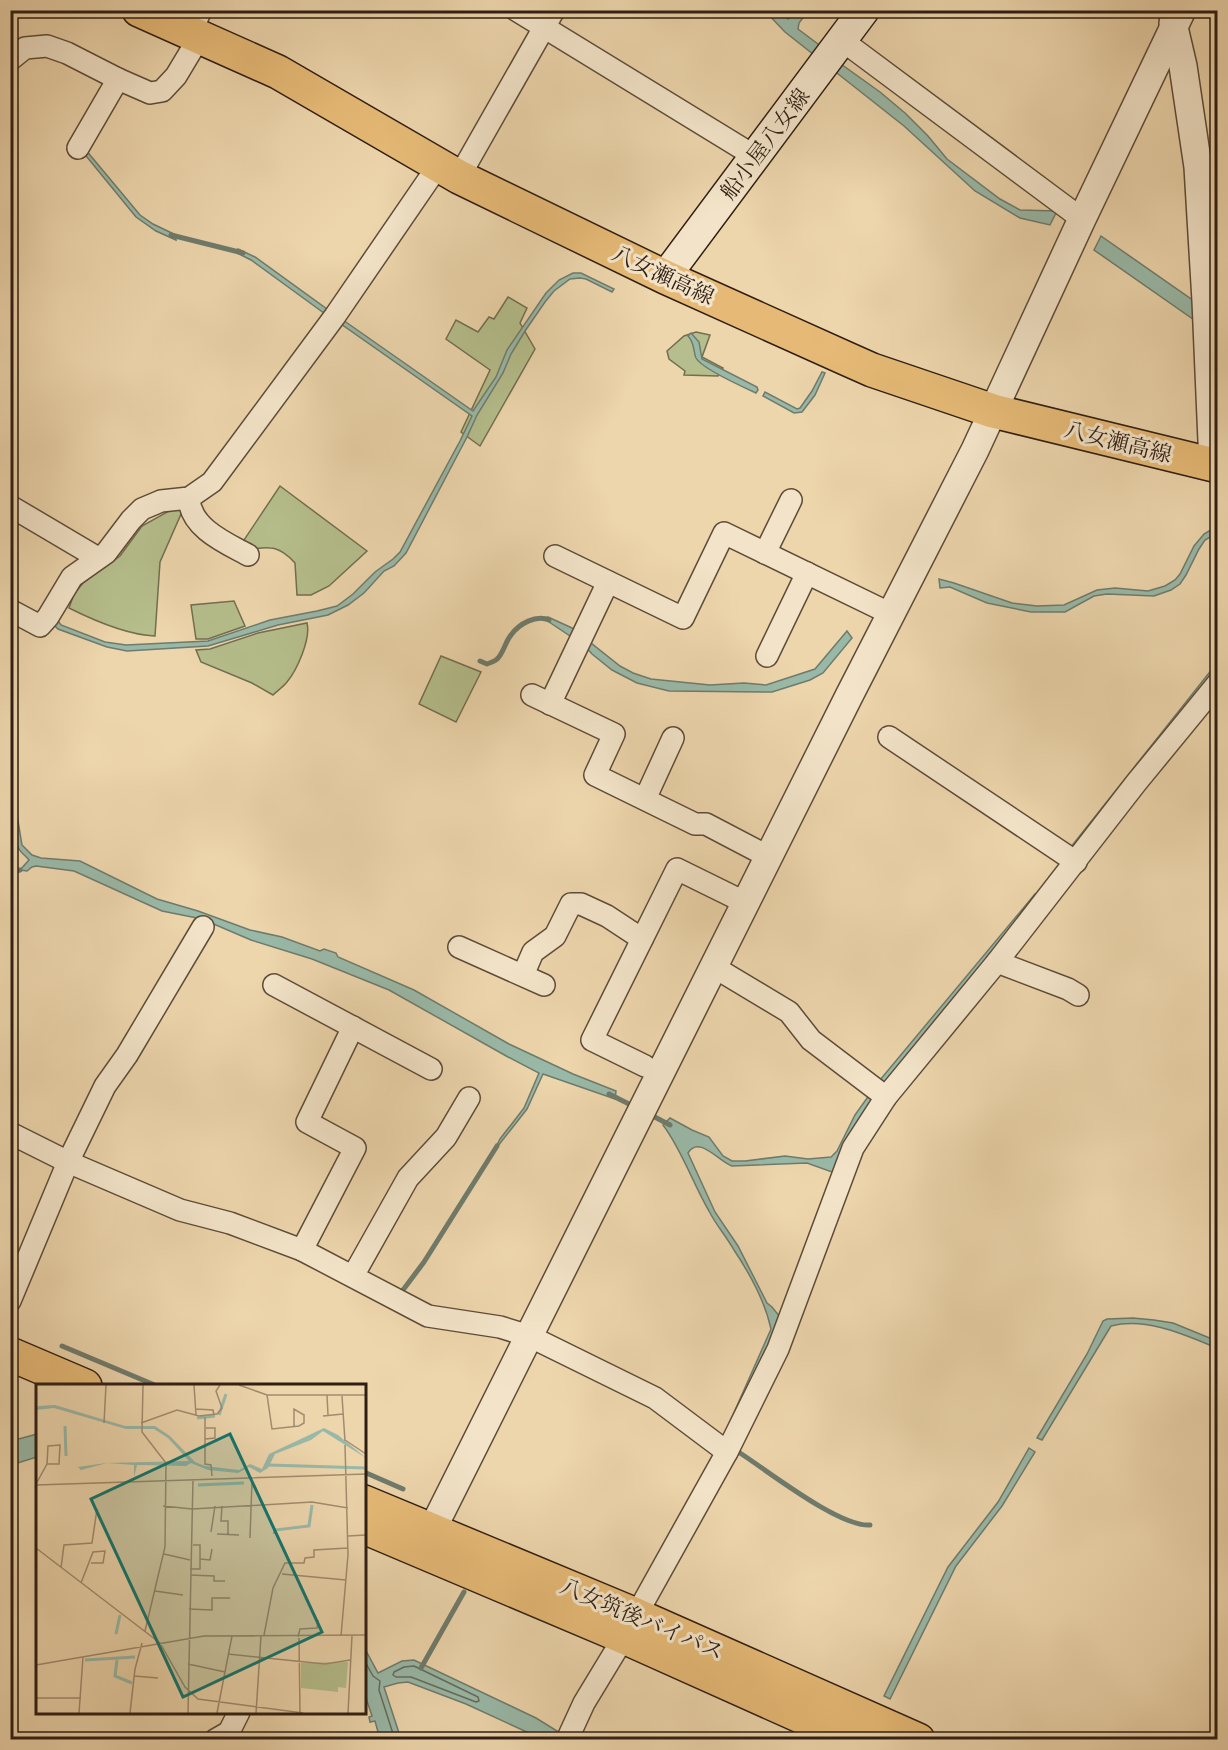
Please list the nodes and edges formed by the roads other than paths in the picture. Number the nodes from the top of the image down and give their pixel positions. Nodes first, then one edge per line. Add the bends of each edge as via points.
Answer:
1 (139, 10) edge
2 (516, 10) edge
3 (864, 10) edge
4 (1175, 16) edge
5 (549, 19) edge
6 (195, 30) edge
7 (843, 41) junction
8 (10, 60) edge
9 (118, 79) junction
10 (78, 148) dead end
11 (756, 157) junction
12 (445, 177) junction
13 (1082, 219) junction
14 (665, 277) junction
15 (993, 411) junction
16 (1216, 468) edge
17 (189, 498) junction
18 (791, 500) dead end
19 (10, 506) edge
20 (765, 553) junction
21 (248, 555) dead end
22 (555, 556) dead end
23 (98, 558) junction
24 (807, 573) junction
25 (608, 582) junction
26 (10, 610) edge
27 (891, 614) junction
28 (766, 656) dead end
29 (1218, 683) edge
30 (889, 737) dead end
31 (673, 738) dead end
32 (645, 799) junction
33 (769, 856) junction
34 (1076, 862) junction
35 (746, 903) junction
36 (203, 927) dead end
37 (642, 939) junction
38 (459, 946) dead end
39 (714, 967) junction
40 (983, 969) junction
41 (523, 975) junction
42 (274, 985) dead end
43 (544, 985) dead end
44 (1078, 995) dead end
45 (353, 1027) junction
46 (645, 1066) dead end
47 (431, 1069) dead end
48 (886, 1097) junction
49 (469, 1098) dead end
50 (10, 1133) edge
51 (68, 1162) junction
52 (302, 1250) junction
53 (353, 1276) junction
54 (10, 1301) edge
55 (529, 1336) junction
56 (10, 1354) edge
57 (10, 1376) edge
58 (80, 1384) edge
59 (36, 1387) edge
60 (727, 1452) junction
61 (366, 1503) edge
62 (366, 1527) edge
63 (427, 1541) junction
64 (630, 1626) junction
65 (238, 1714) edge
66 (568, 1738) edge
67 (215, 1740) edge
68 (854, 1740) edge
69 (918, 1740) edge

1 - 6 main road, 八女瀬高線
2 - 5 street
3 - 7 main road, 船小屋八女線
4 - 13 street
4 - 16 street via 1198,167
5 - 11 street
5 - 12 street via 515,64
6 - 9 street via 176,76 162,91 150,93
6 - 12 main road, 八女瀬高線 via 278,72
7 - 11 main road, 船小屋八女線
7 - 13 street
8 - 9 street via 25,48 47,46
9 - 10 street
11 - 14 main road, 船小屋八女線
12 - 14 main road, 八女瀬高線
12 - 17 street via 335,316 212,482
13 - 15 street
14 - 15 main road, 八女瀬高線 via 872,370
15 - 16 main road, 八女瀬高線
15 - 27 street
17 - 21 street via 199,522 215,537
17 - 23 street via 161,501 142,509
18 - 20 street
19 - 23 street
20 - 24 street
20 - 25 street via 724,533 683,618
22 - 25 street
23 - 26 street via 72,577 40,626
24 - 27 street
24 - 28 street
25 - 32 street via 541,699 614,734 595,775
27 - 33 street
29 - 34 street via 1143,763
30 - 34 street
31 - 32 street
32 - 33 street
33 - 35 street
34 - 40 street via 1041,892
35 - 37 street via 677,869
35 - 39 street
36 - 51 street via 105,1086
37 - 41 street via 607,916 581,904 571,904 555,936 533,952
37 - 46 street via 592,1040
38 - 41 street
39 - 48 street via 789,1012 811,1040
39 - 55 street
40 - 44 street via 1068,989
40 - 48 street
41 - 43 street
42 - 45 street
45 - 47 street
45 - 52 street via 307,1122 355,1148
48 - 60 street via 853,1148 778,1349
49 - 53 street via 446,1137 408,1178
50 - 51 street
51 - 52 street via 180,1210 230,1223
51 - 54 street
52 - 53 street
53 - 55 street via 428,1316 500,1327
55 - 60 street via 655,1398
55 - 63 street
56 - 58 main road
57 - 59 main road
60 - 64 street
61 - 63 main road, 八女筑後バイパス
62 - 63 main road, 八女筑後バイパス
63 - 64 main road, 八女筑後バイパス
64 - 66 street
64 - 68 main road, 八女筑後バイパス
64 - 69 main road, 八女筑後バイパス
65 - 67 street via 229,1732

